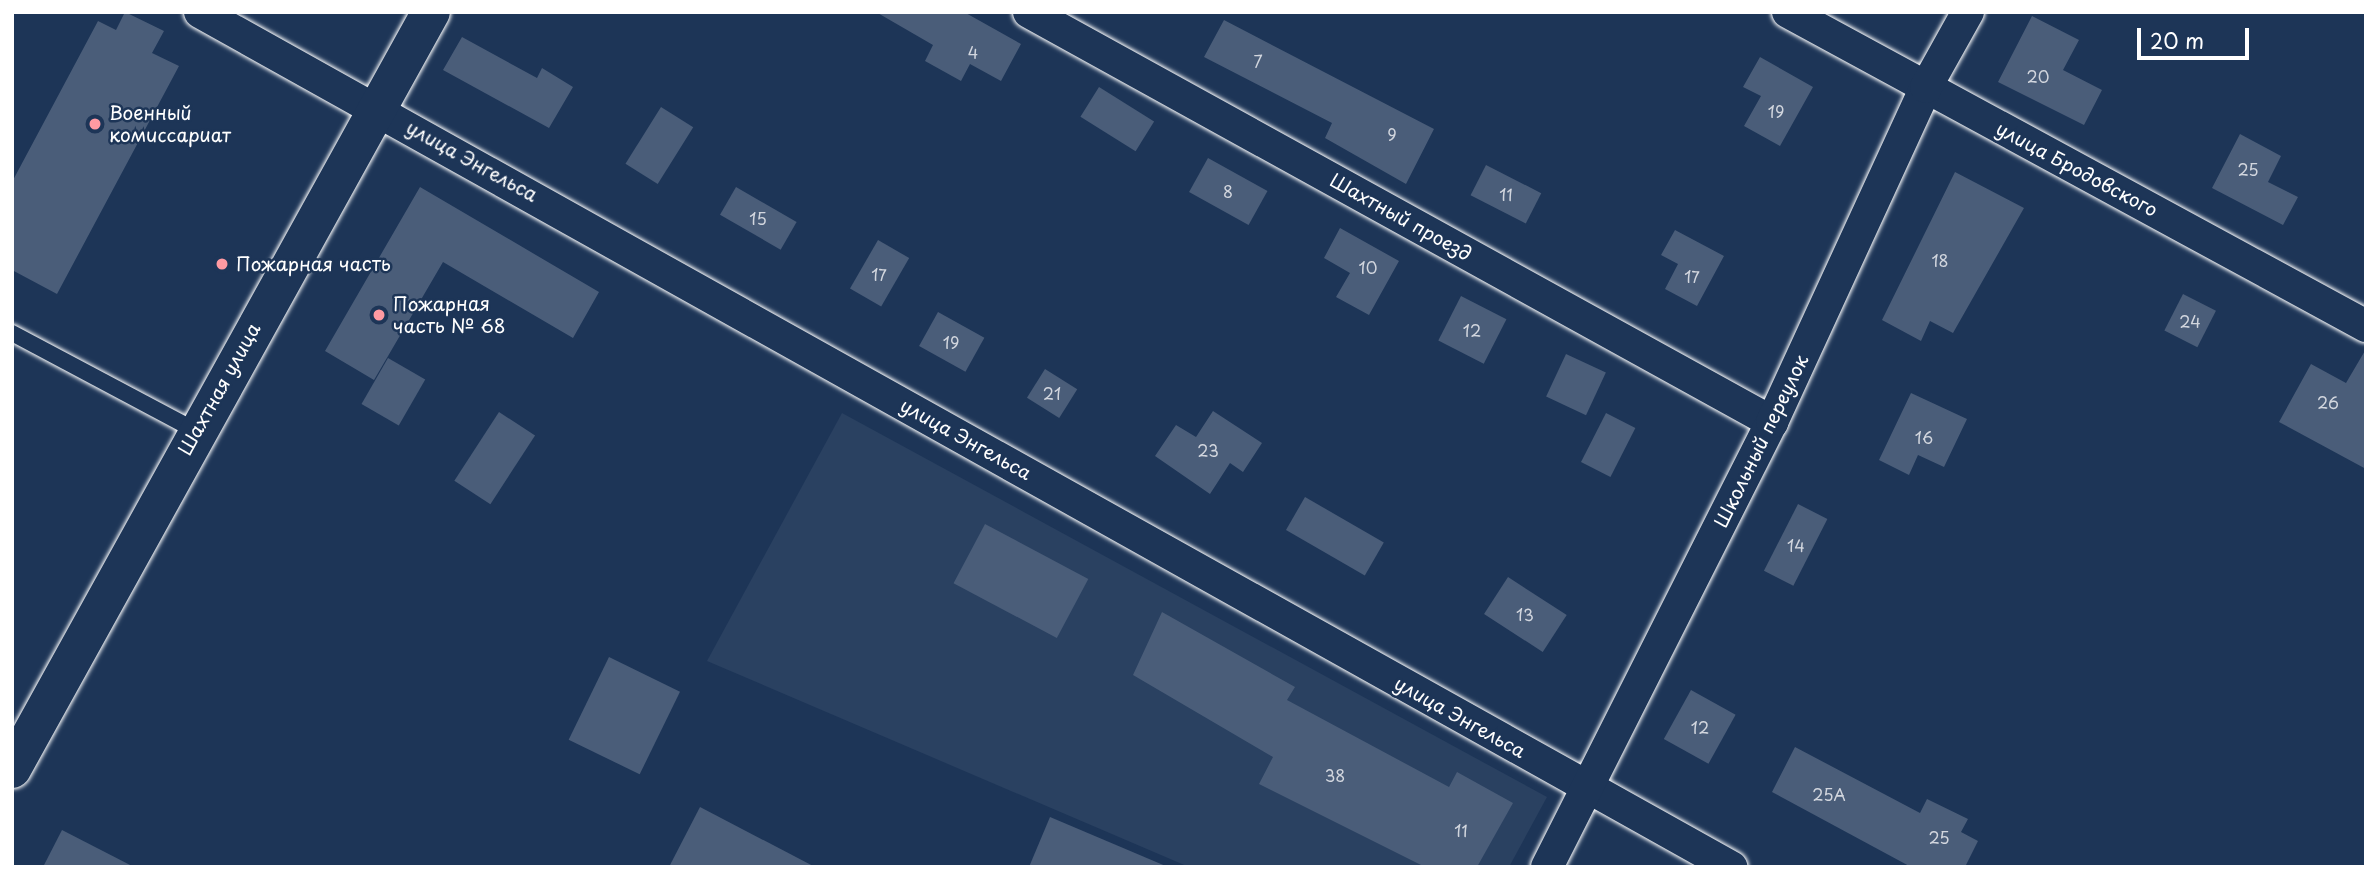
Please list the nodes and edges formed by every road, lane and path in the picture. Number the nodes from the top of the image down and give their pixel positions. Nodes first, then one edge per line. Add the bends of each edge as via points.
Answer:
1 (200, 12) edge
2 (431, 12) edge
3 (1029, 12) edge
4 (1788, 12) edge
5 (1968, 12) edge
6 (1926, 87) junction
7 (377, 107) junction
8 (2366, 326) edge
9 (12, 332) edge
10 (1772, 422) junction
11 (195, 431) junction
12 (12, 769) edge
13 (1586, 789) junction
14 (1547, 867) edge
15 (1731, 867) edge

1 - 7 street, улица Энгельса
2 - 7 main road, Шахтная улица
3 - 10 street, Шахтный проезд
4 - 6 street, улица Бродовского
5 - 6 street, Школьный переулок
6 - 8 street, улица Бродовского
6 - 10 street, Школьный переулок
7 - 11 main road, Шахтная улица
7 - 13 street, улица Энгельса
9 - 11 lane
10 - 13 street, Школьный переулок
11 - 12 main road, Шахтная улица
13 - 14 street, Школьный переулок
13 - 15 street, улица Энгельса

